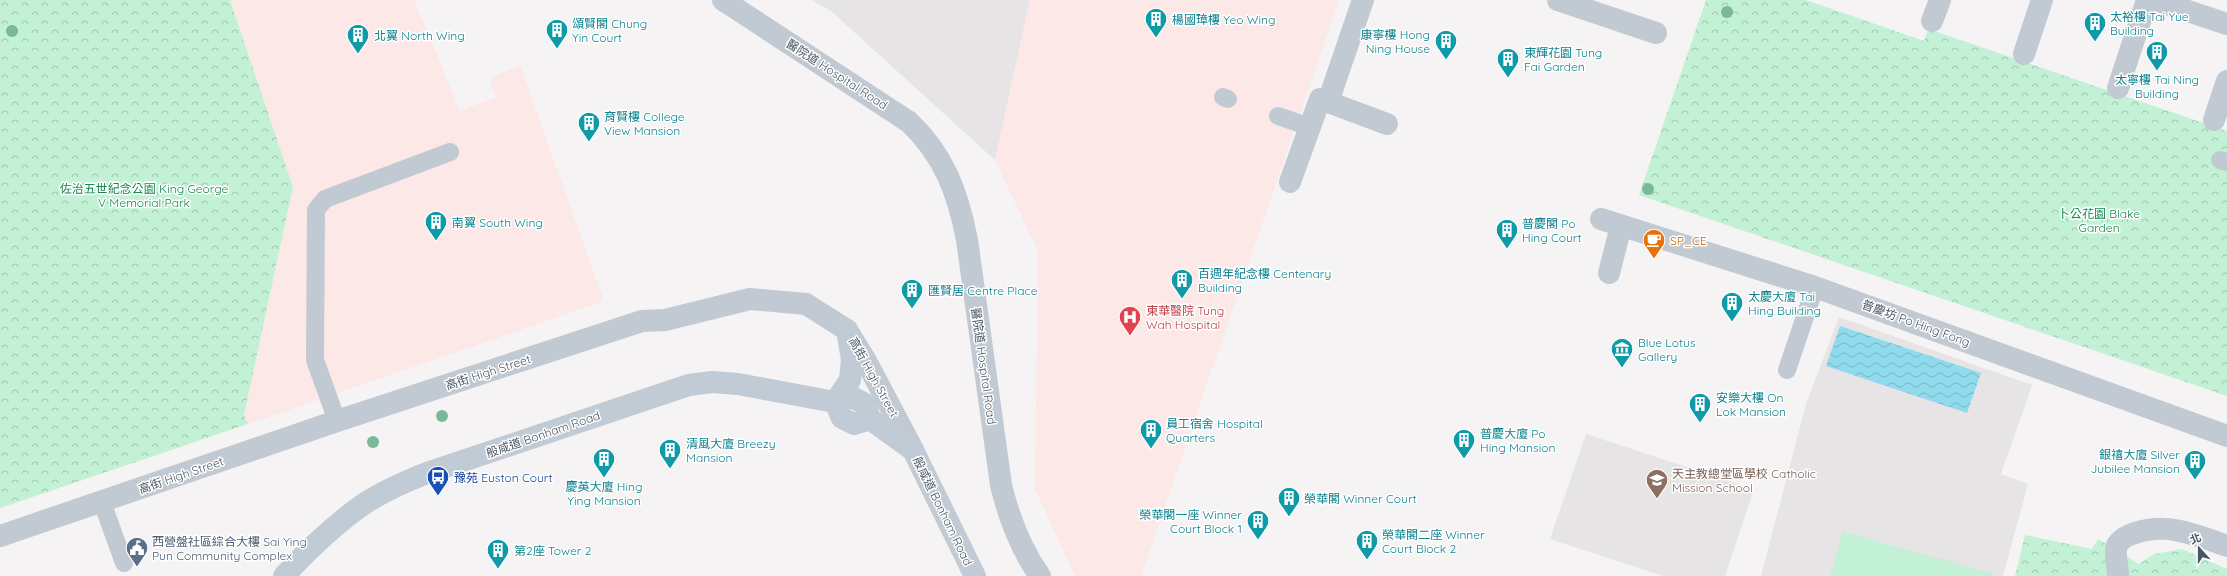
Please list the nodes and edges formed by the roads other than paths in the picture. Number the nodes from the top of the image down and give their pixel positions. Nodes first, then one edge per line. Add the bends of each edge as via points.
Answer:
1 (723, 0) edge
2 (1363, 0) edge
3 (1558, 0) edge
4 (1940, 0) edge
5 (2042, 0) edge
6 (2147, 0) edge
7 (2155, 0) edge
8 (1932, 21) dead end
9 (2227, 24) edge
10 (1656, 33) dead end
11 (2024, 54) dead end
12 (2227, 81) edge
13 (2118, 88) dead end
14 (1328, 102) junction
15 (1278, 116) dead end
16 (2214, 120) dead end
17 (1387, 124) dead end
18 (1310, 127) junction
19 (450, 152) dead end
20 (1290, 182) dead end
21 (1609, 273) dead end
22 (1815, 287) junction
23 (848, 330) junction
24 (1787, 370) dead end
25 (835, 402) junction
26 (337, 421) junction
27 (2227, 436) edge
28 (913, 450) junction
29 (102, 502) junction
30 (0, 536) edge
31 (2227, 546) edge
32 (124, 563) dead end
33 (284, 576) edge
34 (975, 576) edge
35 (1040, 576) edge
36 (2118, 576) edge

1 - 35 street, 醫院道 Hospital Road via 909,122 931,145 947,172 959,202 967,240 1001,485 1017,536
2 - 14 street
3 - 10 street
4 - 8 street
5 - 11 street
6 - 13 street
7 - 9 street
12 - 16 street
14 - 17 street
14 - 18 street via 1320,99
15 - 18 lane
18 - 20 street
19 - 26 lane via 326,199 316,210 314,360
21 - 22 street, 普慶坊 Po Hing Fong via 1611,222
22 - 24 lane
22 - 27 street, 普慶坊 Po Hing Fong
23 - 25 main road via 852,360 850,380
23 - 26 street, 高街 High Street via 806,304 750,299 665,320 642,321
23 - 28 street, 高街 High Street
25 - 28 main road, 般咸道 Bonham Road via 852,397 859,400 865,404 870,419
25 - 33 main road, 般咸道 Bonham Road via 738,384 712,382 689,385 427,473 394,487 362,506
26 - 29 street, 高街 High Street
28 - 34 main road, 般咸道 Bonham Road
29 - 30 street, 高街 High Street
29 - 32 lane
31 - 36 street via 2177,529 2160,527 2144,530 2126,537 2117,546

